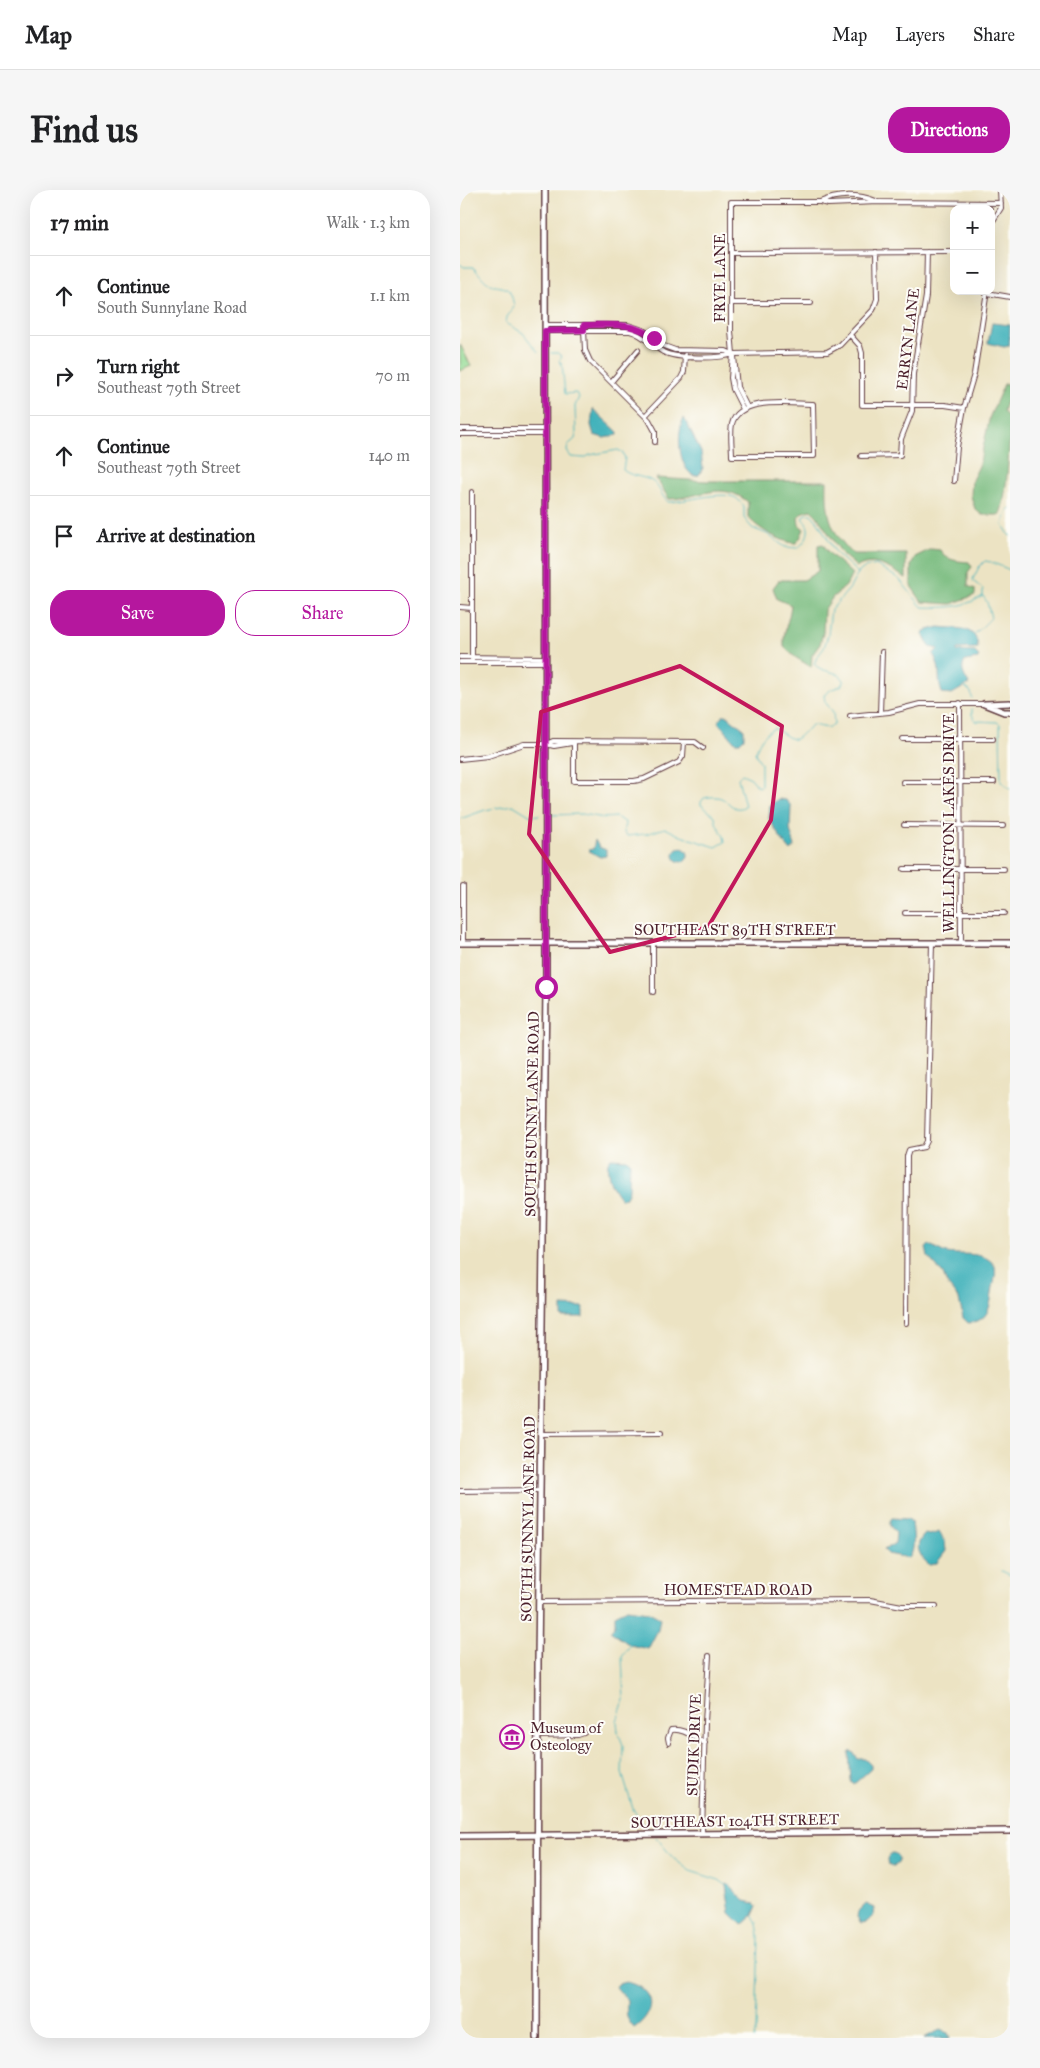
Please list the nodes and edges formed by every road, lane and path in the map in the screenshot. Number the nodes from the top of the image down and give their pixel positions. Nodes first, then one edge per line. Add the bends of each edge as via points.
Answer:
1 (545, 190) edge
2 (1000, 190) edge
3 (820, 202) junction
4 (878, 202) junction
5 (978, 203) junction
6 (1001, 203) junction
7 (991, 204) joint
8 (982, 205) edge
9 (995, 212) edge
10 (998, 214) junction
11 (995, 218) edge
12 (876, 252) junction
13 (927, 252) junction
14 (950, 252) edge
15 (732, 253) junction
16 (995, 293) edge
17 (987, 295) edge
18 (1010, 296) edge
19 (732, 303) junction
20 (811, 303) dead end
21 (584, 325) junction
22 (545, 328) junction
23 (584, 330) junction
24 (851, 336) junction
25 (638, 350) dead end
26 (685, 351) junction
27 (733, 354) junction
28 (685, 356) junction
29 (611, 382) junction
30 (912, 405) junction
31 (745, 408) junction
32 (964, 408) junction
33 (645, 416) junction
34 (460, 429) edge
35 (545, 431) junction
36 (509, 432) junction
37 (460, 434) edge
38 (656, 442) dead end
39 (861, 456) dead end
40 (954, 481) dead end
41 (472, 492) dead end
42 (460, 608) edge
43 (472, 608) junction
44 (882, 652) dead end
45 (460, 657) edge
46 (472, 660) junction
47 (546, 660) junction
48 (460, 662) edge
49 (960, 703) junction
50 (1010, 703) edge
51 (984, 704) junction
52 (1010, 712) edge
53 (880, 713) junction
54 (850, 716) dead end
55 (903, 739) dead end
56 (961, 739) junction
57 (993, 739) dead end
58 (574, 742) junction
59 (684, 742) junction
60 (546, 744) junction
61 (703, 748) dead end
62 (460, 759) edge
63 (904, 782) dead end
64 (961, 782) junction
65 (994, 782) dead end
66 (904, 825) dead end
67 (961, 825) junction
68 (1003, 826) dead end
69 (961, 868) junction
70 (1004, 869) dead end
71 (904, 870) dead end
72 (463, 886) dead end
73 (462, 908) edge
74 (961, 912) junction
75 (905, 913) dead end
76 (1004, 913) dead end
77 (546, 942) junction
78 (462, 943) edge
79 (653, 943) junction
80 (932, 943) junction
81 (961, 943) junction
82 (1010, 943) edge
83 (653, 992) dead end
84 (906, 1324) dead end
85 (661, 1433) dead end
86 (541, 1434) junction
87 (540, 1490) junction
88 (460, 1491) edge
89 (539, 1602) junction
90 (936, 1606) dead end
91 (709, 1656) dead end
92 (584, 1733) dead end
93 (538, 1736) junction
94 (669, 1743) dead end
95 (705, 1743) junction
96 (1010, 1831) edge
97 (702, 1834) junction
98 (460, 1836) edge
99 (537, 1836) junction
100 (538, 2038) edge

1 - 22 street, SOUTH SUNNYLANE ROAD
2 - 6 street
3 - 4 street
3 - 4 street via 835,197 862,197
3 - 15 street, FRYE LANE via 731,202
4 - 5 street
5 - 7 street
5 - 8 street
6 - 7 street
6 - 10 street
9 - 10 street
10 - 11 street
12 - 13 street
12 - 15 street
12 - 24 street via 875,307
13 - 14 street
13 - 30 street, ERRYN LANE via 926,296 914,368
15 - 19 street, FRYE LANE
16 - 18 street
17 - 32 street via 974,374
19 - 20 street
19 - 27 street, FRYE LANE
21 - 22 street
21 - 23 street
21 - 26 street via 632,326 670,349
22 - 23 street
22 - 35 street, SOUTH SUNNYLANE ROAD
23 - 28 street via 634,332 667,354
23 - 29 street via 588,358
24 - 27 street via 837,348 822,353
24 - 30 street via 862,353 862,405
25 - 29 street
26 - 27 street via 726,351
26 - 28 street
27 - 28 street
27 - 31 street, FRYE LANE via 736,383
28 - 33 street via 681,378
29 - 33 street
30 - 32 street
30 - 39 street, ERRYN LANE via 901,439 900,455
31 - 31 street via 732,424 732,456 814,456 814,404 760,404
32 - 40 street via 955,455
33 - 38 street via 655,431
34 - 36 street
35 - 36 street
35 - 47 street, SOUTH SUNNYLANE ROAD
36 - 37 street
41 - 43 street
42 - 43 street
43 - 46 street
44 - 53 street
45 - 46 street
46 - 47 street
46 - 48 street
47 - 60 street, SOUTH SUNNYLANE ROAD
49 - 51 street
49 - 53 street via 920,704
49 - 56 street, WELLINGTON LAKES DRIVE
50 - 51 street
51 - 52 street
53 - 54 street
55 - 56 street
56 - 57 street
56 - 64 street, WELLINGTON LAKES DRIVE
58 - 59 street
58 - 59 street via 574,781 644,779 678,762 683,756
58 - 60 street
59 - 61 street via 695,742
60 - 62 street via 524,744 488,756
60 - 77 street, SOUTH SUNNYLANE ROAD
63 - 64 street
64 - 65 street
64 - 67 street, WELLINGTON LAKES DRIVE
66 - 67 street
67 - 68 street
67 - 69 street, WELLINGTON LAKES DRIVE
69 - 70 street
69 - 71 street
69 - 74 street, WELLINGTON LAKES DRIVE
72 - 73 street
73 - 78 street
74 - 75 street
74 - 76 street
74 - 81 street, WELLINGTON LAKES DRIVE
77 - 78 street, SOUTHEAST 89TH STREET
77 - 79 street, SOUTHEAST 89TH STREET
77 - 86 street, SOUTH SUNNYLANE ROAD
79 - 80 street, SOUTHEAST 89TH STREET
79 - 83 street
80 - 81 street, SOUTHEAST 89TH STREET
80 - 84 street via 927,1141 924,1147 909,1150 907,1156
81 - 82 street, SOUTHEAST 89TH STREET
85 - 86 street
86 - 87 street, SOUTH SUNNYLANE ROAD
87 - 88 street
87 - 89 street, SOUTH SUNNYLANE ROAD
89 - 90 street, HOMESTEAD ROAD via 870,1600 902,1606
89 - 93 street, SOUTH SUNNYLANE ROAD
91 - 95 street, SUDIK DRIVE
92 - 93 street
93 - 99 street, SOUTH SUNNYLANE ROAD
94 - 95 street via 671,1730 675,1729
95 - 97 street, SUDIK DRIVE
96 - 97 street, SOUTHEAST 104TH STREET
97 - 99 street, SOUTHEAST 104TH STREET
98 - 99 street, SOUTHEAST 104TH STREET
99 - 100 street, SOUTH SUNNYLANE ROAD

